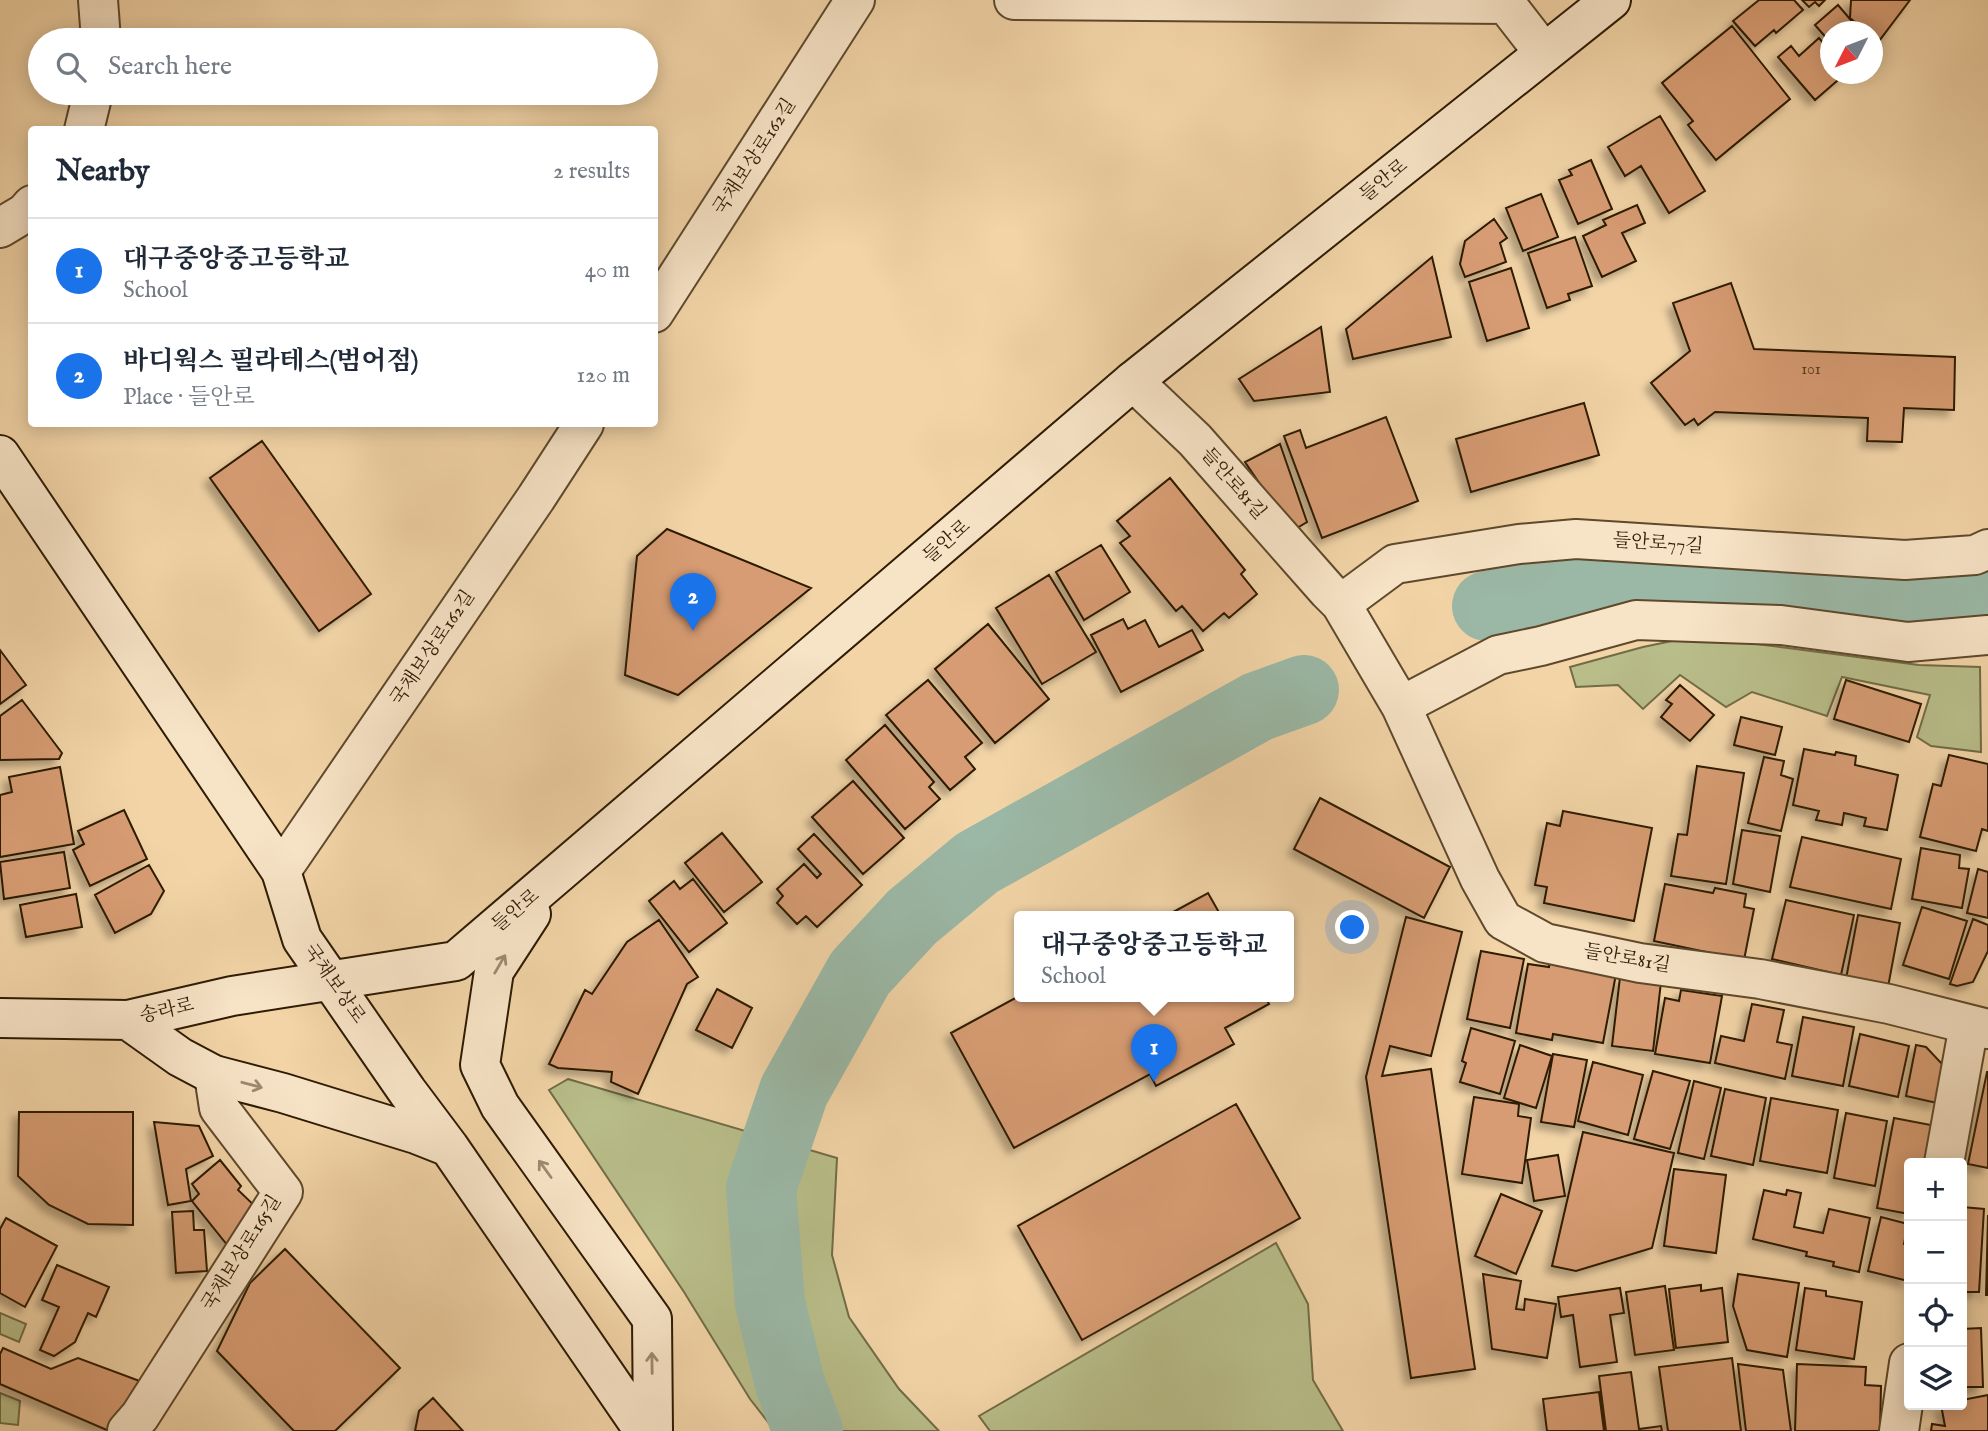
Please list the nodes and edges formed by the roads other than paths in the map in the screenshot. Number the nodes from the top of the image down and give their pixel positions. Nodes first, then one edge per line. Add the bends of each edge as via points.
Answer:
1 (98, 0) edge
2 (855, 0) edge
3 (1014, 0) edge
4 (1611, 0) edge
5 (1506, 2) edge
6 (100, 28) edge
7 (1544, 53) junction
8 (90, 105) edge
9 (85, 126) edge
10 (28, 210) edge
11 (0, 228) edge
12 (658, 307) edge
13 (1133, 381) junction
14 (582, 427) edge
15 (0, 455) edge
16 (1988, 550) edge
17 (1334, 598) junction
18 (1988, 635) edge
19 (1401, 705) junction
20 (281, 871) junction
21 (551, 882) junction
22 (331, 981) junction
23 (0, 1018) edge
24 (128, 1020) junction
25 (1979, 1027) edge
26 (214, 1075) junction
27 (449, 1147) junction
28 (1945, 1158) edge
29 (1904, 1397) edge
30 (127, 1431) edge
31 (644, 1431) edge
32 (653, 1431) edge
33 (1899, 1431) edge

1 - 6 street
2 - 12 street, 국채보상로162길
3 - 5 street
4 - 7 street, 들안로
5 - 7 street
7 - 13 street, 들안로
8 - 9 street
10 - 11 street
13 - 17 street, 들안로81길 via 1195,440
13 - 21 street, 들안로
14 - 20 street, 국채보상로162길
15 - 20 street, 국채보상로
16 - 17 street, 들안로77길 via 1905,560 1576,539 1395,564
17 - 19 street, 들안로81길
18 - 19 street via 1908,642 1781,625 1636,620 1497,655
19 - 25 street, 들안로81길 via 1503,920 1545,943 1640,963 1760,979
20 - 22 street, 국채보상로 via 302,939
21 - 22 street, 들안로 via 456,961
32 -> 21 street via 652,1319 499,1106 480,1065 494,971
22 - 24 street, 송라로 via 232,996
22 - 27 street, 국채보상로
23 - 24 street, 송라로
24 - 26 street
25 - 28 street
26 -> 27 street
26 - 30 street, 국채보상로165길 via 219,1108 284,1192
27 - 31 street, 국채보상로
29 - 33 street

